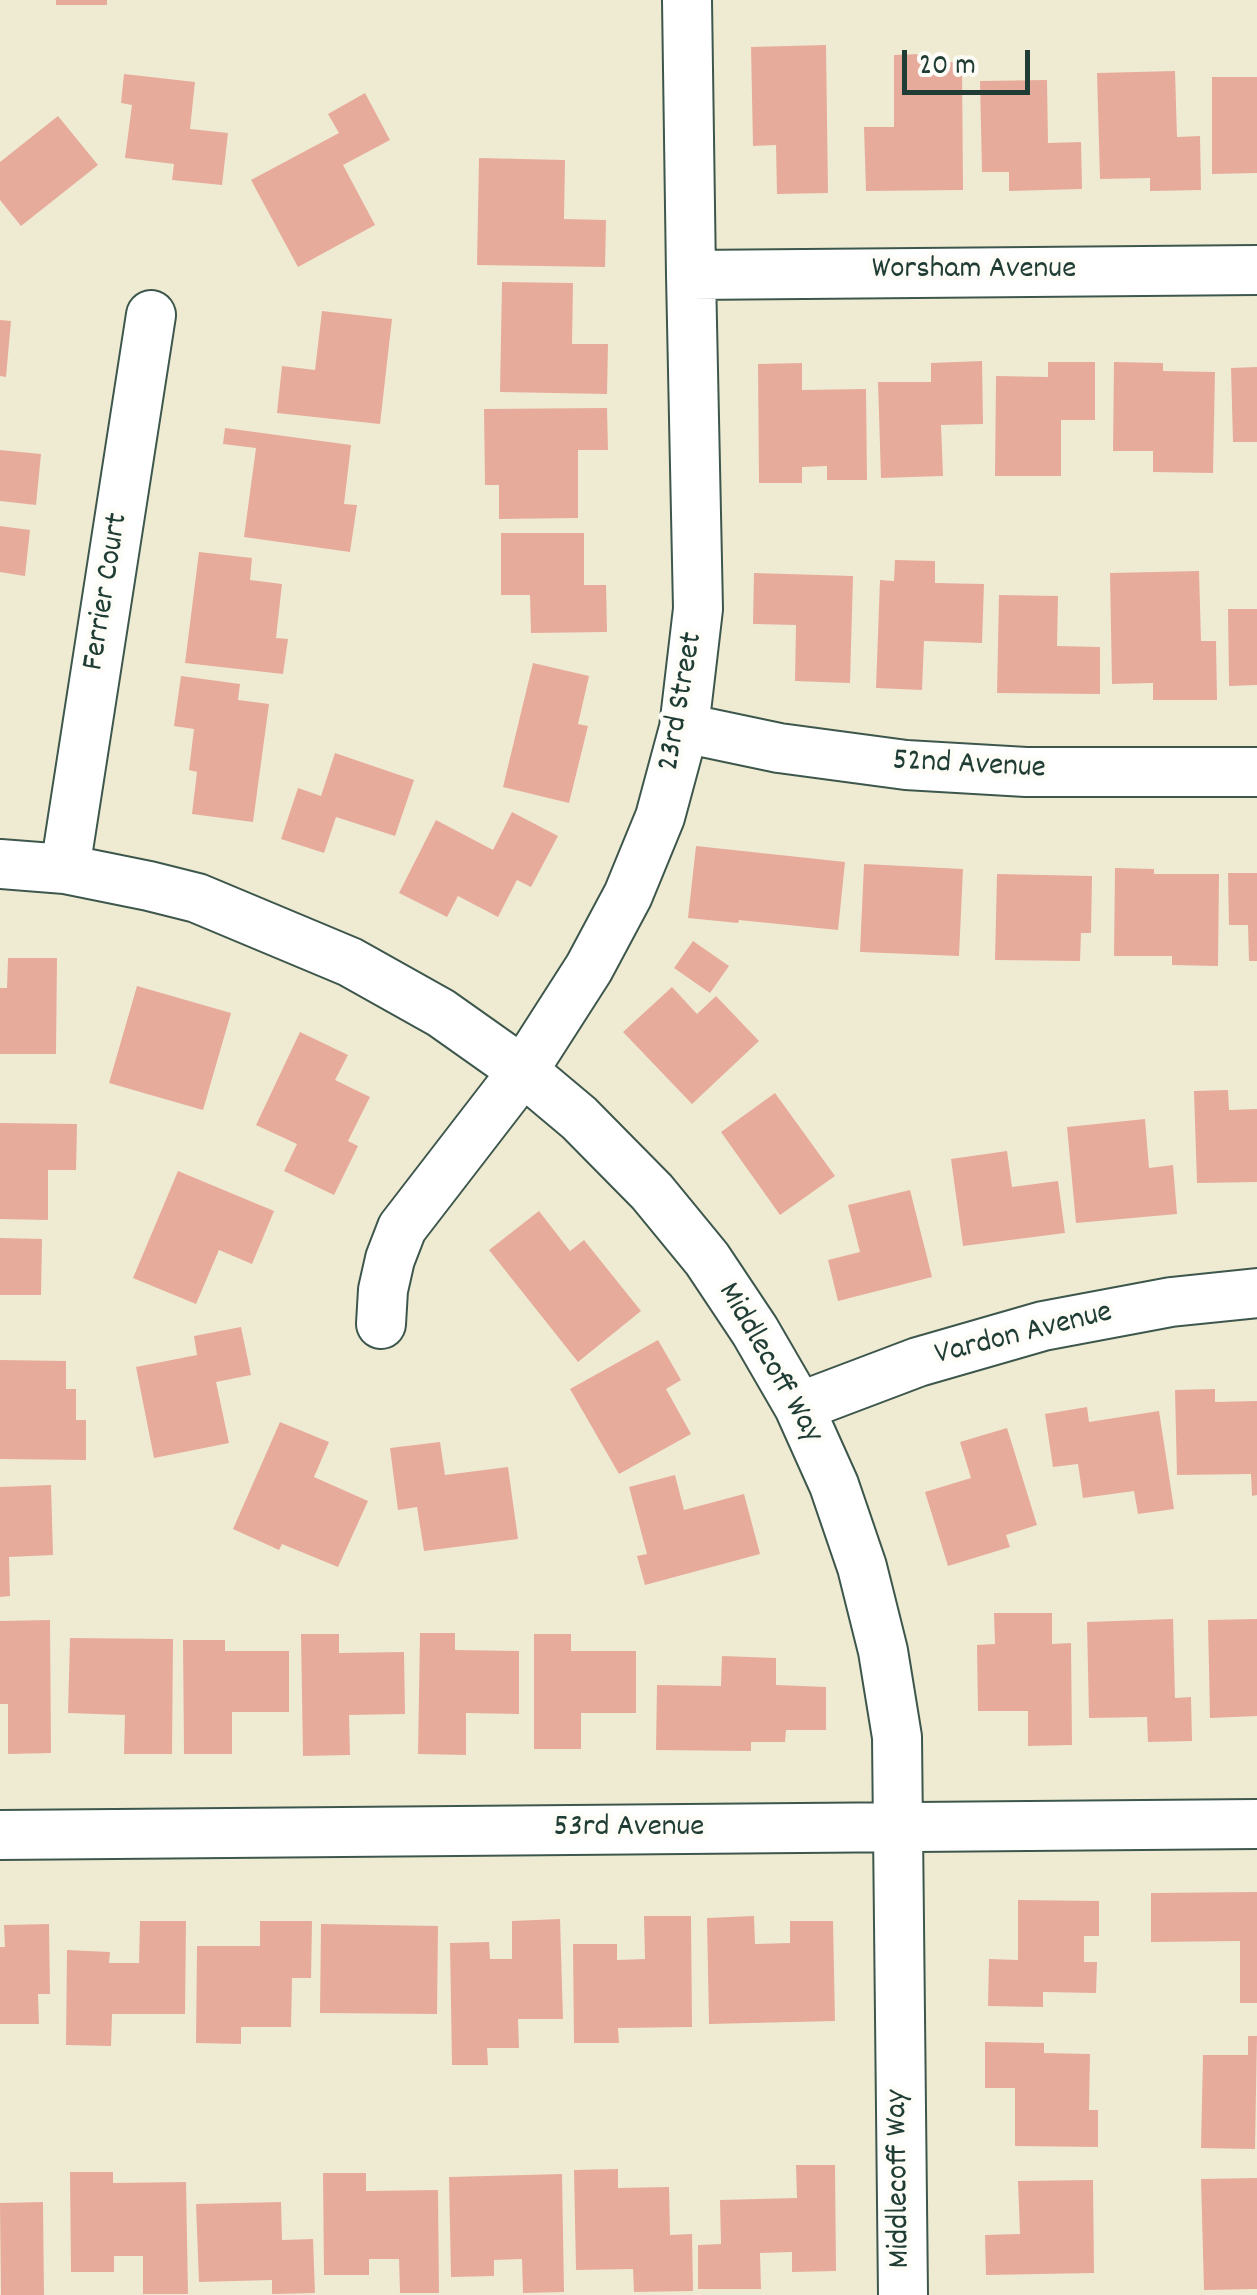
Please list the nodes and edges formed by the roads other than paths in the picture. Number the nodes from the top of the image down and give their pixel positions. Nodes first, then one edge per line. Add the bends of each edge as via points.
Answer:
1 (688, 0) edge
2 (1257, 270) edge
3 (690, 274) junction
4 (152, 315) dead end
5 (684, 728) junction
6 (1257, 772) edge
7 (0, 864) edge
8 (64, 869) junction
9 (523, 1071) junction
10 (1257, 1293) edge
11 (381, 1324) dead end
12 (798, 1407) junction
13 (1257, 1824) edge
14 (898, 1828) junction
15 (0, 1836) edge
16 (902, 2295) edge

1 - 3 street, 23rd Street
2 - 3 street, Worsham Avenue
3 - 5 street, 23rd Street via 698,610
4 - 8 street, Ferrier Court
5 - 6 street, 52nd Avenue via 906,765
5 - 9 street, 23rd Street via 660,818 628,895
7 - 8 street, Middlecoff Way
8 - 9 street, Middlecoff Way via 197,898 334,955 441,1013
9 - 11 street, 23rd Street via 402,1228 383,1290
9 - 12 street, Middlecoff Way via 663,1205 755,1330
10 - 12 street, Vardon Avenue via 1043,1326 918,1362
12 - 14 street, Middlecoff Way via 840,1501 883,1652 897,1737
13 - 14 street, 53rd Avenue
14 - 15 street, 53rd Avenue
14 - 16 street, Middlecoff Way

